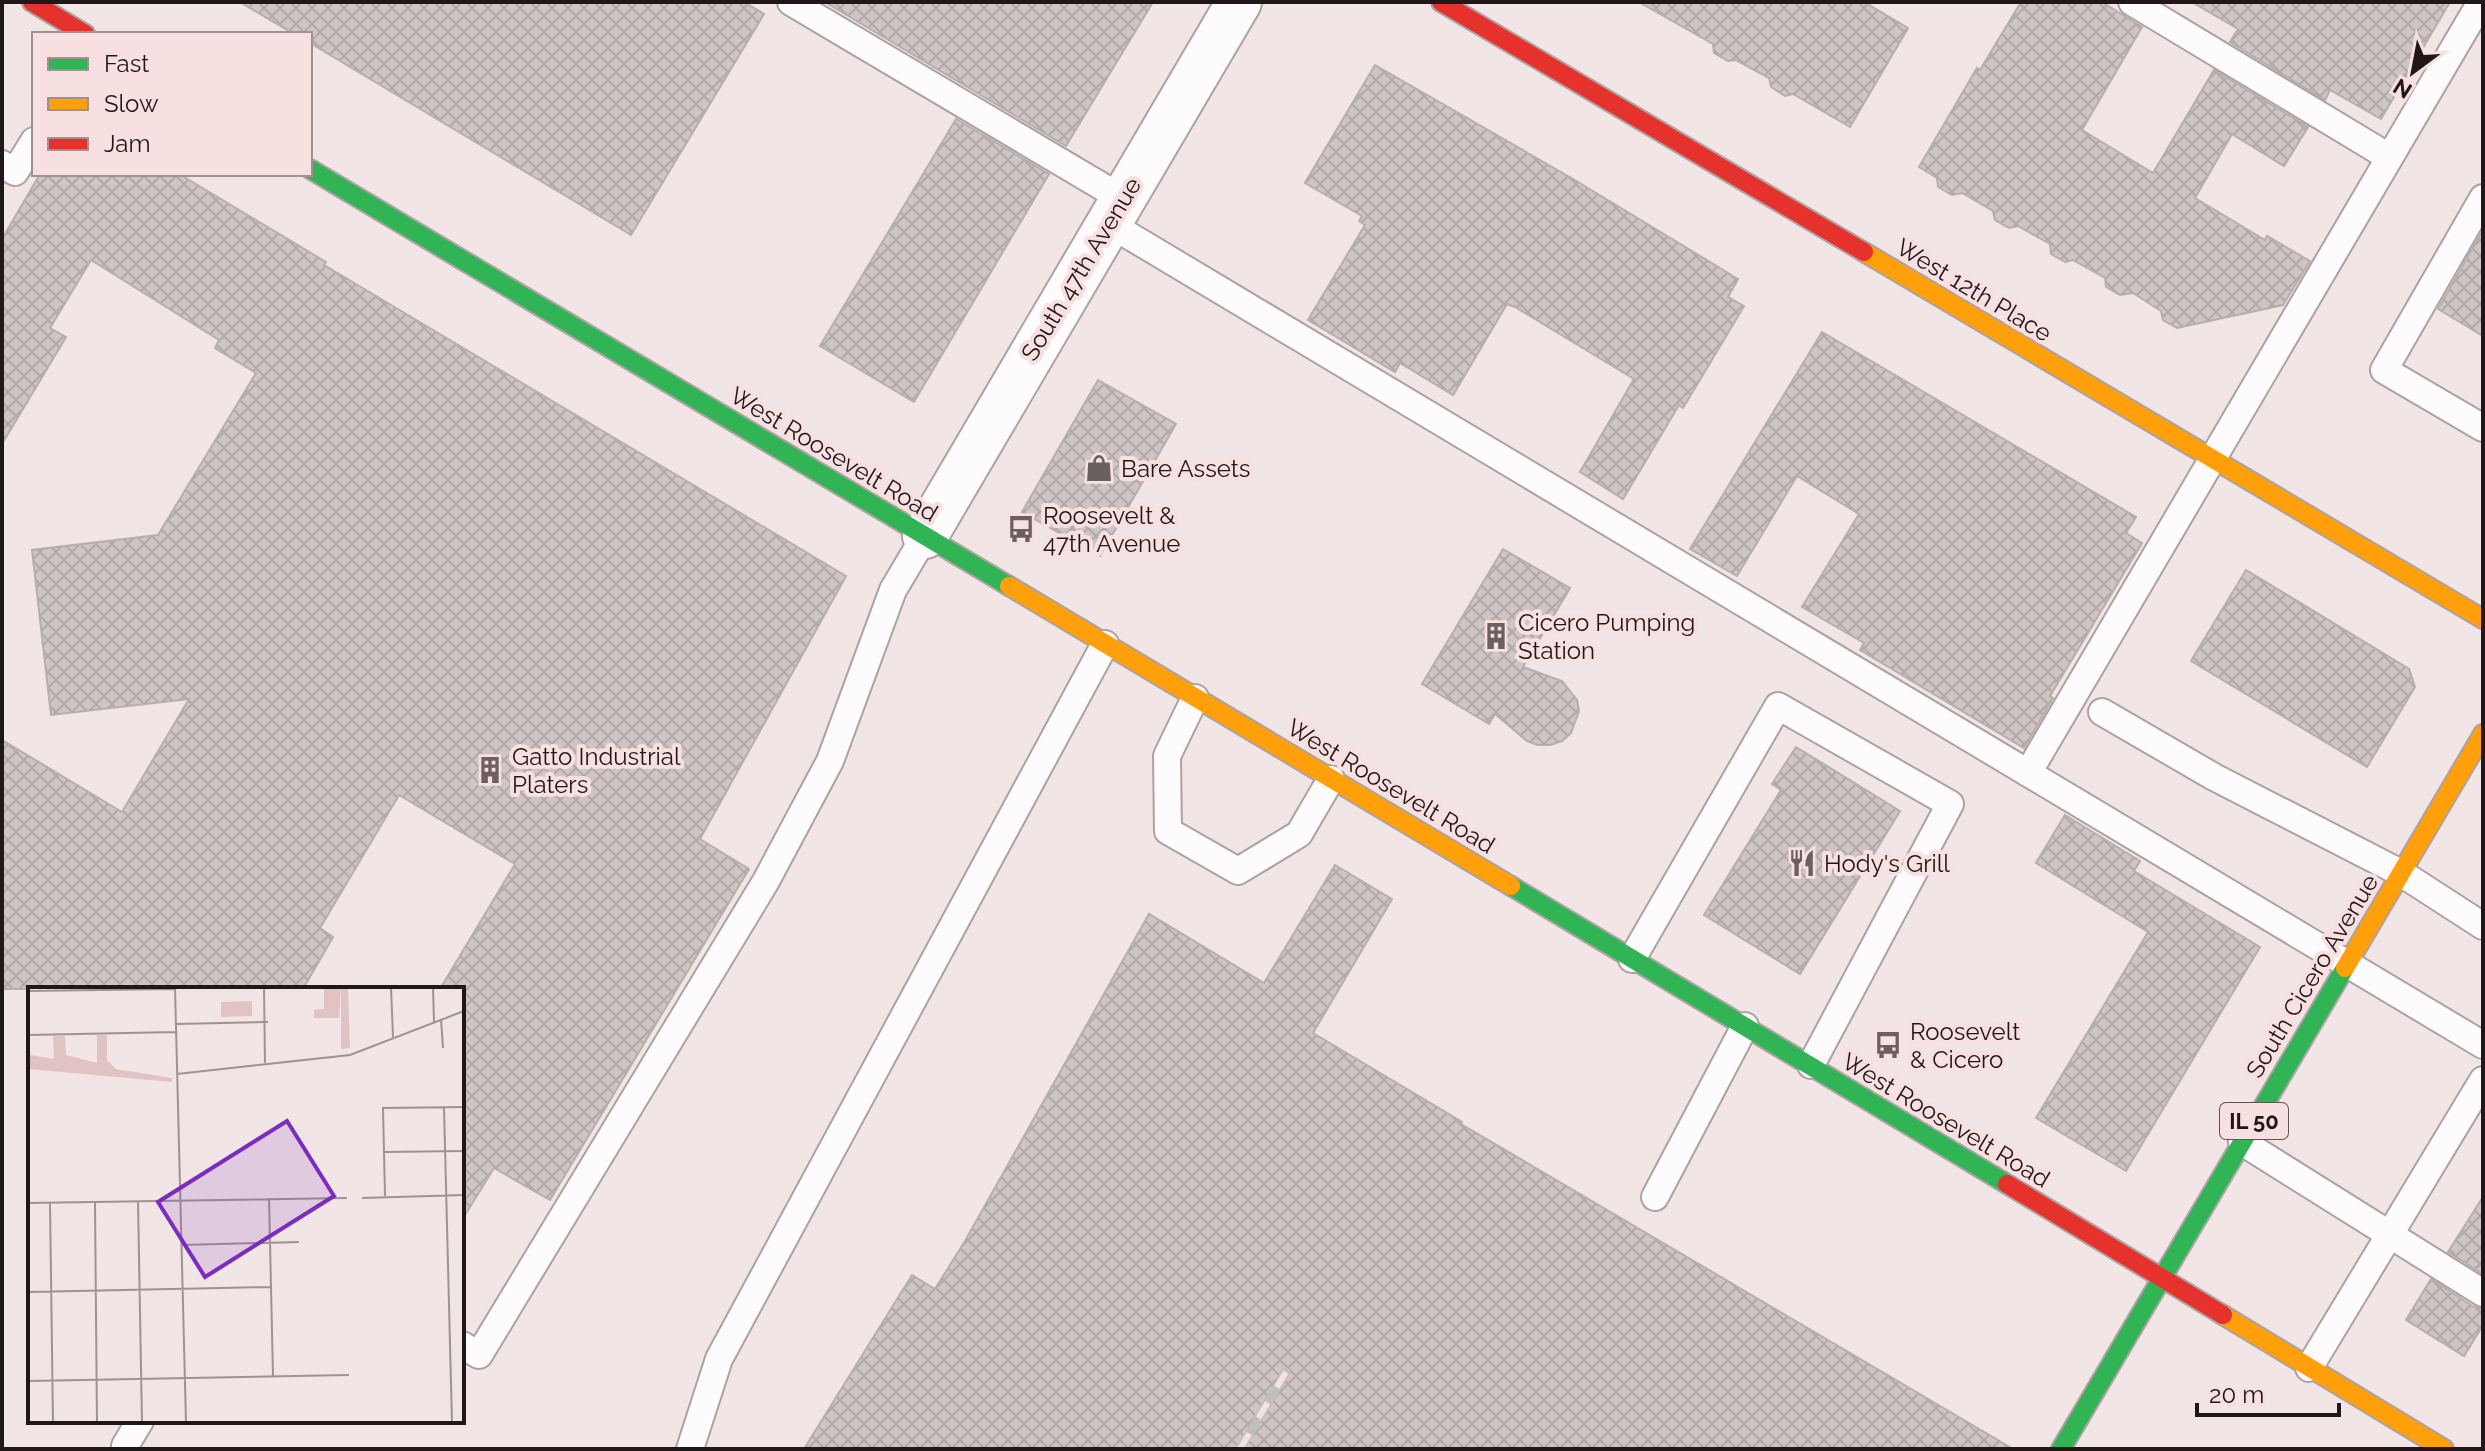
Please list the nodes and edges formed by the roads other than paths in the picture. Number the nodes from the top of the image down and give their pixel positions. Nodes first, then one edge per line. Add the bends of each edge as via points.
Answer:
1 (32, 2) edge
2 (791, 2) edge
3 (1239, 2) edge
4 (1441, 2) edge
5 (2132, 2) edge
6 (2481, 2) edge
7 (82, 32) edge
8 (32, 144) edge
9 (2389, 157) junction
10 (2, 164) edge
11 (312, 170) edge
12 (2483, 198) edge
13 (1116, 211) junction
14 (2483, 428) edge
15 (2211, 458) junction
16 (925, 536) junction
17 (2483, 619) edge
18 (1105, 644) junction
19 (1195, 698) junction
20 (2102, 712) dead end
21 (2483, 734) edge
22 (2028, 773) junction
23 (1331, 779) junction
24 (2401, 873) junction
25 (2483, 926) edge
26 (1632, 959) junction
27 (2347, 963) junction
28 (1745, 1026) junction
29 (2483, 1045) edge
30 (1811, 1065) junction
31 (2483, 1080) edge
32 (2242, 1142) junction
33 (1655, 1197) dead end
34 (2388, 1234) junction
35 (2161, 1278) junction
36 (2483, 1293) edge
37 (464, 1346) edge
38 (2309, 1368) junction
39 (139, 1423) edge
40 (125, 1446) dead end
41 (690, 1449) edge
42 (2061, 1449) edge
43 (2444, 1449) edge

1 - 7 main road
2 - 13 lane
3 - 13 street, South 47th Avenue
4 - 15 main road, West 12th Place
5 - 9 lane
6 - 9 lane
8 - 10 lane via 15,172
9 - 15 lane
11 - 16 main road, West Roosevelt Road
12 - 14 lane via 2384,370
13 - 16 street, South 47th Avenue
13 - 22 lane
15 - 17 main road, West 12th Place
15 - 22 lane
16 - 18 main road, West Roosevelt Road
16 - 37 lane via 893,590 830,761 766,881 479,1355
18 - 19 main road, West Roosevelt Road
18 - 41 lane via 719,1359
19 - 23 main road, West Roosevelt Road
19 - 23 lane via 1167,756 1168,831 1238,871 1299,834
20 - 24 lane via 2214,777
21 - 24 main road, South Cicero Avenue / IL 50
22 - 27 lane
23 - 26 main road, West Roosevelt Road
24 - 25 lane
24 - 27 main road, South Cicero Avenue / IL 50
26 - 28 main road, West Roosevelt Road
26 - 30 lane via 1778,706 1950,804
27 - 29 lane
27 - 32 main road, South Cicero Avenue / IL 50
28 - 30 main road, West Roosevelt Road
28 - 33 lane
30 - 35 main road, West Roosevelt Road
31 - 34 lane
32 - 34 lane
32 - 35 main road, South Cicero Avenue / IL 50
34 - 36 lane
34 - 38 lane
35 - 38 main road, West Roosevelt Road
35 - 42 main road, South Cicero Avenue / IL 50
38 - 43 main road, West Roosevelt Road
39 - 40 lane

